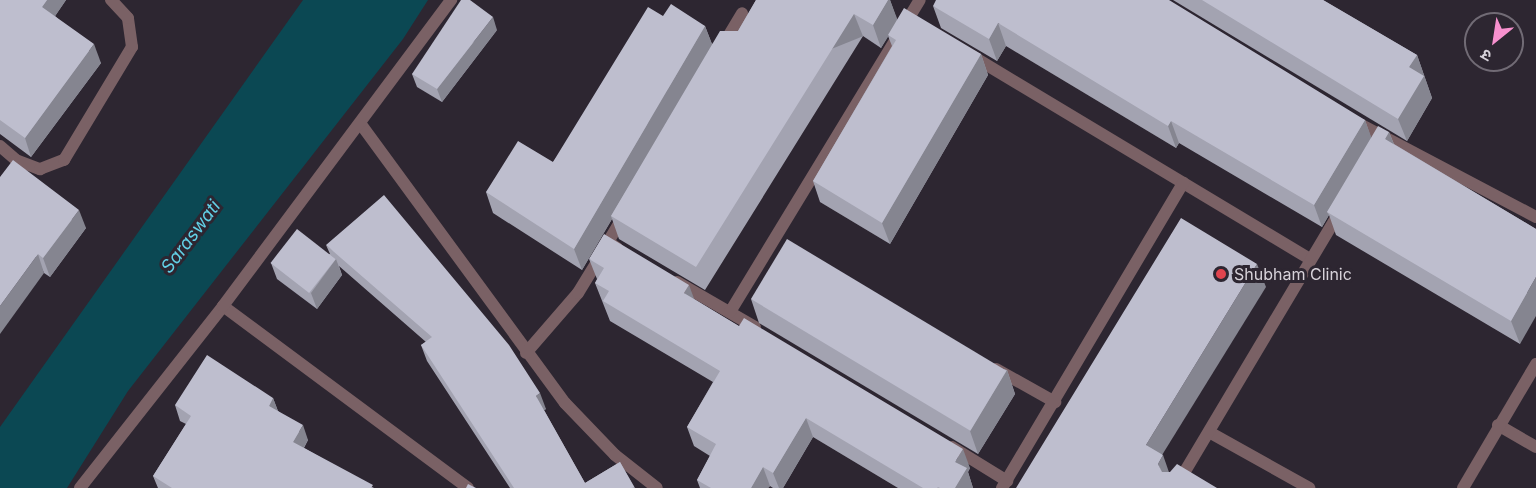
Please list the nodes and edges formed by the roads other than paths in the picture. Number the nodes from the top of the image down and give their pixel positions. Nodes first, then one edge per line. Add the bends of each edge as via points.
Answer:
1 (111, 0) edge
2 (451, 0) edge
3 (920, 0) edge
4 (742, 13) dead end
5 (960, 48) edge
6 (719, 53) edge
7 (1344, 115) edge
8 (360, 123) junction
9 (0, 147) edge
10 (1183, 183) junction
11 (1347, 199) edge
12 (631, 202) edge
13 (1536, 217) edge
14 (608, 242) junction
15 (628, 254) edge
16 (1311, 259) junction
17 (669, 277) edge
18 (223, 306) junction
19 (730, 312) junction
20 (770, 336) edge
21 (526, 353) junction
22 (984, 362) edge
23 (1536, 364) edge
24 (1055, 402) junction
25 (1498, 425) junction
26 (1209, 432) junction
27 (938, 439) edge
28 (1536, 447) edge
29 (1004, 484) edge
30 (80, 488) edge
31 (468, 488) edge
32 (657, 488) edge
33 (1175, 488) edge
34 (1309, 488) edge
35 (1462, 488) edge

1 - 9 street via 128,18 132,47 64,160 40,169 16,160
2 - 8 street
3 - 19 street via 914,21 778,244
4 - 6 street
5 - 10 street
7 - 13 street via 1380,144
8 - 18 street
8 - 21 street
10 - 16 street
10 - 24 street
11 - 16 street
12 - 14 street
14 - 15 street
14 - 21 street via 578,293
16 - 26 street
17 - 19 street
18 - 30 street
18 - 31 street
19 - 20 street
21 - 32 street via 590,431
22 - 24 street
23 - 25 street
24 - 29 street
25 - 28 street
25 - 35 street
26 - 33 street
26 - 34 street
27 - 29 street

